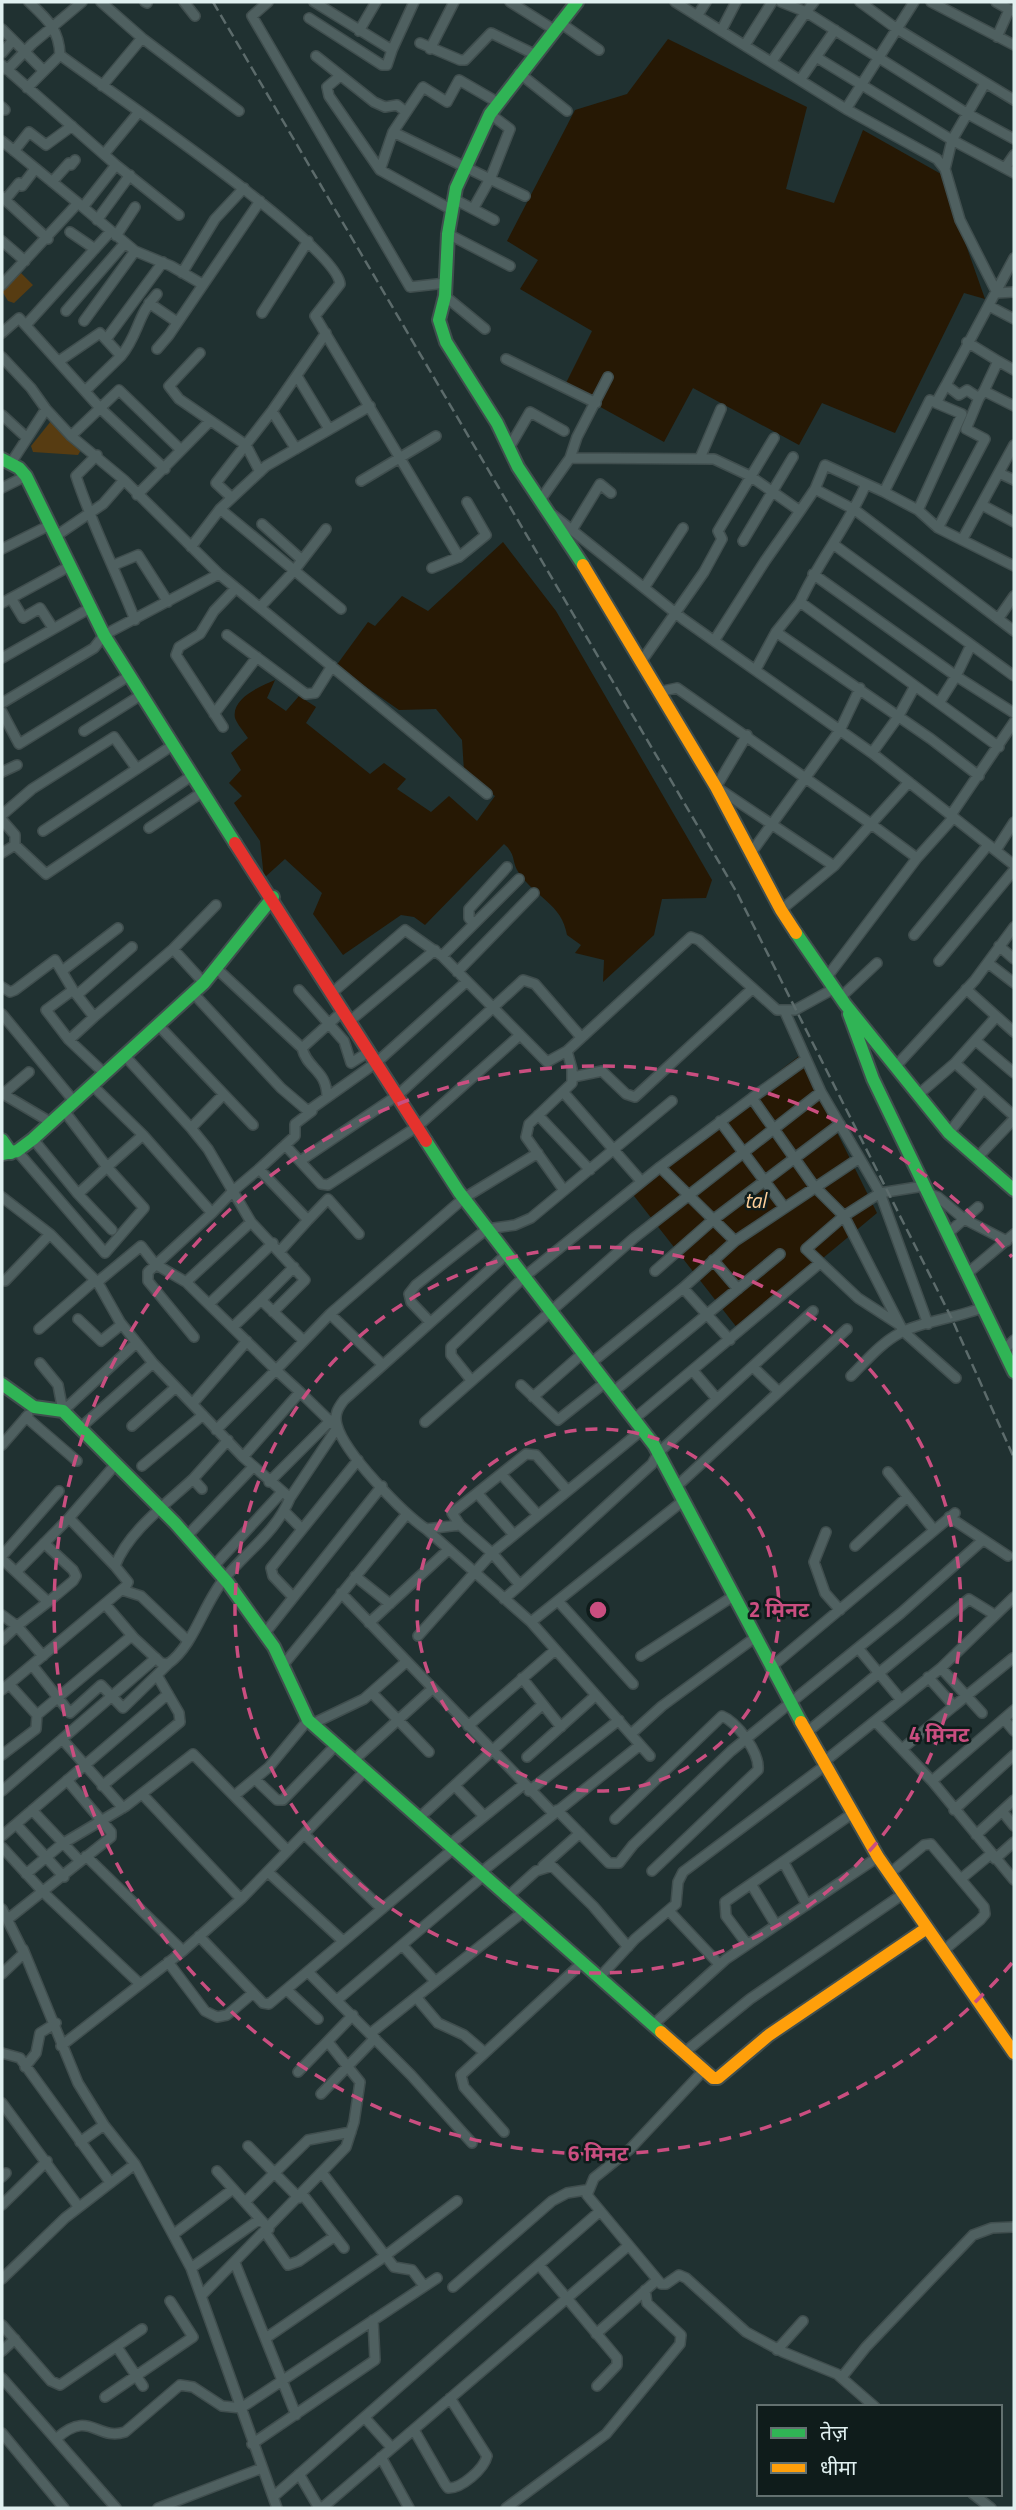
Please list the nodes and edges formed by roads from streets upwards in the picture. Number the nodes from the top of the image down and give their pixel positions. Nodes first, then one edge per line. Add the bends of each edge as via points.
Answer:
1 (29, 2) edge
2 (82, 2) edge
3 (101, 2) edge
4 (184, 2) edge
5 (268, 2) edge
6 (314, 2) edge
7 (376, 2) edge
8 (414, 2) edge
9 (510, 2) edge
10 (576, 2) edge
11 (675, 2) edge
12 (706, 2) edge
13 (736, 2) edge
14 (772, 2) edge
15 (781, 2) edge
16 (814, 2) edge
17 (860, 2) edge
18 (914, 2) edge
19 (931, 2) edge
20 (996, 2) edge
21 (452, 3) edge
22 (1012, 11) edge
23 (806, 12) junction
24 (195, 16) dead end
25 (697, 16) junction
26 (309, 18) dead end
27 (53, 25) junction
28 (556, 26) junction
29 (2, 29) edge
30 (721, 30) junction
31 (835, 30) junction
32 (897, 30) junction
33 (359, 31) junction
34 (997, 37) junction
35 (142, 38) junction
36 (13, 40) junction
37 (420, 43) dead end
38 (1014, 44) edge
39 (746, 45) junction
40 (430, 49) junction
41 (392, 50) junction
42 (599, 50) dead end
43 (25, 51) junction
44 (2, 53) edge
45 (534, 54) junction
46 (60, 55) junction
47 (316, 56) dead end
48 (816, 57) junction
49 (877, 57) junction
50 (772, 61) junction
51 (4, 67) edge
52 (44, 71) junction
53 (519, 73) junction
54 (340, 76) junction
55 (800, 80) junction
56 (860, 84) junction
57 (984, 85) junction
58 (102, 86) junction
59 (27, 88) junction
60 (1014, 100) edge
61 (497, 102) junction
62 (846, 109) junction
63 (239, 111) dead end
64 (568, 111) dead end
65 (406, 112) junction
66 (138, 113) junction
67 (490, 114) junction
68 (968, 114) junction
69 (72, 127) junction
70 (393, 132) junction
71 (1014, 139) edge
72 (952, 140) junction
73 (6, 147) edge
74 (105, 153) junction
75 (1014, 155) edge
76 (75, 160) dead end
77 (116, 165) junction
78 (465, 167) junction
79 (35, 169) junction
80 (945, 169) junction
81 (380, 170) junction
82 (1010, 170) edge
83 (130, 175) junction
84 (491, 177) junction
85 (52, 182) junction
86 (244, 188) junction
87 (525, 196) dead end
88 (3, 198) edge
89 (260, 201) junction
90 (80, 205) junction
91 (453, 205) junction
92 (135, 207) dead end
93 (473, 209) junction
94 (179, 215) dead end
95 (97, 220) junction
96 (494, 220) dead end
97 (70, 232) dead end
98 (113, 234) junction
99 (448, 234) junction
100 (48, 239) junction
101 (2, 241) edge
102 (308, 241) junction
103 (125, 243) junction
104 (95, 248) junction
105 (135, 251) junction
106 (1014, 258) edge
107 (25, 261) junction
108 (163, 262) junction
109 (510, 266) dead end
110 (182, 273) junction
111 (202, 284) junction
112 (2, 285) edge
113 (445, 289) junction
114 (1014, 292) edge
115 (997, 293) junction
116 (157, 294) dead end
117 (149, 303) junction
118 (990, 307) junction
119 (66, 311) dead end
120 (262, 313) dead end
121 (1014, 318) edge
122 (84, 321) dead end
123 (177, 322) junction
124 (26, 325) junction
125 (485, 329) dead end
126 (2, 333) edge
127 (326, 333) junction
128 (107, 338) junction
129 (967, 342) junction
130 (157, 349) dead end
131 (200, 353) dead end
132 (121, 356) junction
133 (2, 357) edge
134 (506, 359) dead end
135 (59, 361) junction
136 (998, 361) junction
137 (1014, 370) edge
138 (297, 376) junction
139 (608, 377) dead end
140 (946, 385) junction
141 (85, 390) junction
142 (981, 394) junction
143 (596, 403) junction
144 (936, 403) junction
145 (370, 406) junction
146 (1014, 406) edge
147 (46, 409) junction
148 (101, 409) junction
149 (721, 409) dead end
150 (272, 411) junction
151 (2, 415) edge
152 (210, 421) junction
153 (329, 429) junction
154 (564, 431) dead end
155 (71, 436) junction
156 (436, 436) dead end
157 (26, 438) junction
158 (774, 438) dead end
159 (246, 445) junction
160 (1014, 446) edge
161 (509, 448) junction
162 (296, 449) junction
163 (181, 450) junction
164 (97, 455) junction
165 (400, 457) junction
166 (793, 457) dead end
167 (570, 458) junction
168 (700, 458) junction
169 (6, 461) edge
170 (164, 469) junction
171 (260, 472) junction
172 (999, 473) junction
173 (26, 476) junction
174 (750, 476) junction
175 (124, 480) junction
176 (1014, 480) edge
177 (361, 481) dead end
178 (866, 484) junction
179 (2, 488) edge
180 (815, 489) junction
181 (884, 492) junction
182 (611, 493) dead end
183 (773, 493) junction
184 (137, 495) junction
185 (232, 498) junction
186 (541, 499) junction
187 (467, 502) dead end
188 (982, 505) junction
189 (220, 509) junction
190 (855, 510) junction
191 (918, 510) junction
192 (550, 512) junction
193 (800, 512) junction
194 (89, 515) junction
195 (1014, 522) edge
196 (261, 524) dead end
197 (683, 528) dead end
198 (938, 528) junction
199 (326, 529) dead end
200 (572, 530) junction
201 (53, 531) junction
202 (962, 540) junction
203 (743, 541) dead end
204 (833, 544) junction
205 (191, 547) junction
206 (2, 549) edge
207 (459, 557) junction
208 (302, 560) junction
209 (114, 565) junction
210 (70, 566) junction
211 (1014, 566) edge
212 (432, 568) dead end
213 (293, 572) junction
214 (813, 573) junction
215 (219, 574) junction
216 (236, 588) junction
217 (644, 588) junction
218 (1014, 596) edge
219 (11, 598) junction
220 (167, 601) junction
221 (800, 602) junction
222 (2, 603) edge
223 (261, 606) junction
224 (92, 607) junction
225 (341, 609) dead end
226 (674, 612) junction
227 (135, 620) junction
228 (998, 620) junction
229 (53, 628) junction
230 (1014, 631) edge
231 (776, 632) junction
232 (104, 635) junction
233 (227, 635) dead end
234 (714, 642) junction
235 (971, 645) junction
236 (257, 657) junction
237 (2, 658) edge
238 (641, 662) junction
239 (332, 666) junction
240 (756, 669) junction
241 (129, 676) junction
242 (956, 676) junction
243 (1014, 676) edge
244 (915, 686) junction
245 (860, 688) junction
246 (658, 692) junction
247 (141, 695) junction
248 (2, 702) edge
249 (939, 703) junction
250 (1014, 713) edge
251 (214, 714) junction
252 (898, 717) junction
253 (3, 718) edge
254 (1014, 722) edge
255 (223, 727) dead end
256 (840, 730) junction
257 (84, 731) dead end
258 (747, 735) junction
259 (173, 745) junction
260 (999, 747) junction
261 (872, 753) junction
262 (17, 765) dead end
263 (137, 769) junction
264 (2, 772) edge
265 (193, 775) junction
266 (979, 776) junction
267 (804, 779) junction
268 (909, 782) junction
269 (716, 787) junction
270 (204, 792) junction
271 (487, 794) dead end
272 (952, 816) junction
273 (2, 817) edge
274 (1014, 822) edge
275 (774, 824) junction
276 (872, 824) junction
277 (149, 828) dead end
278 (43, 831) dead end
279 (15, 845) junction
280 (992, 848) junction
281 (2, 853) edge
282 (751, 853) junction
283 (917, 858) junction
284 (1014, 865) edge
285 (834, 866) junction
286 (508, 867) dead end
287 (1014, 870) edge
288 (519, 879) dead end
289 (534, 893) dead end
290 (273, 897) junction
291 (216, 905) dead end
292 (781, 909) junction
293 (474, 924) junction
294 (1014, 927) edge
295 (118, 928) dead end
296 (914, 935) dead end
297 (999, 946) junction
298 (132, 947) dead end
299 (173, 949) junction
300 (438, 953) junction
301 (1014, 959) edge
302 (939, 961) dead end
303 (877, 963) dead end
304 (988, 963) junction
305 (216, 968) junction
306 (62, 971) junction
307 (457, 972) junction
308 (204, 982) junction
309 (466, 982) junction
310 (1014, 983) edge
311 (2, 987) edge
312 (752, 989) junction
313 (967, 989) junction
314 (299, 990) dead end
315 (333, 992) junction
316 (837, 992) junction
317 (75, 993) junction
318 (193, 993) junction
319 (494, 1009) junction
320 (785, 1012) junction
321 (2, 1014) edge
322 (347, 1015) junction
323 (94, 1017) junction
324 (996, 1017) junction
325 (330, 1024) junction
326 (159, 1026) junction
327 (1014, 1032) edge
328 (520, 1035) junction
329 (581, 1037) junction
330 (69, 1040) junction
331 (976, 1041) junction
332 (302, 1048) junction
333 (567, 1051) junction
334 (125, 1056) junction
335 (374, 1057) junction
336 (806, 1060) junction
337 (351, 1063) junction
338 (955, 1063) junction
339 (897, 1065) junction
340 (29, 1072) dead end
341 (104, 1073) junction
342 (1014, 1073) edge
343 (573, 1077) junction
344 (355, 1078) junction
345 (93, 1086) junction
346 (983, 1089) junction
347 (821, 1092) junction
348 (564, 1093) junction
349 (919, 1094) junction
350 (223, 1095) junction
351 (398, 1095) junction
352 (327, 1097) junction
353 (752, 1098) junction
354 (73, 1100) junction
355 (672, 1101) dead end
356 (313, 1110) junction
357 (65, 1112) junction
358 (538, 1115) junction
359 (1014, 1117) edge
360 (720, 1121) junction
361 (51, 1124) junction
362 (840, 1124) junction
363 (253, 1125) dead end
364 (418, 1126) junction
365 (191, 1128) junction
366 (773, 1128) junction
367 (949, 1133) junction
368 (143, 1135) junction
369 (33, 1139) junction
370 (2, 1140) edge
371 (285, 1145) junction
372 (614, 1149) junction
373 (742, 1151) junction
374 (10, 1152) edge
375 (538, 1153) junction
376 (794, 1157) junction
377 (977, 1158) junction
378 (858, 1159) junction
379 (300, 1161) junction
380 (107, 1167) junction
381 (660, 1167) junction
382 (259, 1169) junction
383 (590, 1170) junction
384 (764, 1180) junction
385 (640, 1181) junction
386 (814, 1186) junction
387 (564, 1189) junction
388 (927, 1190) junction
389 (1014, 1190) edge
390 (233, 1191) junction
391 (880, 1193) junction
392 (78, 1194) junction
393 (688, 1195) junction
394 (2, 1197) edge
395 (464, 1198) junction
396 (784, 1207) junction
397 (978, 1207) dead end
398 (212, 1213) junction
399 (844, 1216) junction
400 (714, 1219) junction
401 (964, 1219) junction
402 (308, 1220) junction
403 (251, 1222) junction
404 (486, 1229) junction
405 (112, 1230) dead end
406 (50, 1234) junction
407 (359, 1234) dead end
408 (947, 1234) junction
409 (1011, 1237) edge
410 (735, 1241) junction
411 (273, 1243) junction
412 (280, 1251) junction
413 (507, 1254) junction
414 (780, 1254) dead end
415 (713, 1260) junction
416 (820, 1263) junction
417 (155, 1264) junction
418 (294, 1266) junction
419 (655, 1271) dead end
420 (969, 1272) junction
421 (524, 1277) junction
422 (5, 1281) dead end
423 (186, 1282) junction
424 (96, 1283) junction
425 (683, 1288) junction
426 (738, 1289) junction
427 (261, 1300) junction
428 (209, 1304) junction
429 (984, 1307) junction
430 (549, 1309) junction
431 (813, 1311) dead end
432 (274, 1312) junction
433 (330, 1314) junction
434 (708, 1314) junction
435 (78, 1319) dead end
436 (430, 1322) junction
437 (928, 1324) junction
438 (121, 1325) junction
439 (233, 1327) junction
440 (901, 1328) junction
441 (39, 1329) dead end
442 (848, 1329) dead end
443 (194, 1337) dead end
444 (730, 1340) junction
445 (247, 1341) junction
446 (304, 1341) junction
447 (135, 1344) junction
448 (1009, 1344) edge
449 (587, 1358) junction
450 (40, 1363) dead end
451 (153, 1363) junction
452 (383, 1365) junction
453 (752, 1367) junction
454 (276, 1370) junction
455 (694, 1372) junction
456 (1014, 1372) edge
457 (851, 1376) dead end
458 (956, 1378) dead end
459 (471, 1380) junction
460 (2, 1384) edge
461 (521, 1385) dead end
462 (176, 1387) junction
463 (609, 1387) junction
464 (300, 1392) junction
465 (779, 1392) junction
466 (533, 1397) junction
467 (717, 1399) junction
468 (193, 1403) junction
469 (63, 1411) junction
470 (337, 1411) junction
471 (30, 1412) junction
472 (203, 1415) junction
473 (329, 1417) junction
474 (425, 1422) dead end
475 (638, 1424) junction
476 (132, 1426) dead end
477 (80, 1428) junction
478 (337, 1428) junction
479 (216, 1430) junction
480 (228, 1440) junction
481 (2, 1446) edge
482 (658, 1453) junction
483 (243, 1457) junction
484 (358, 1460) junction
485 (77, 1461) dead end
486 (115, 1465) junction
487 (142, 1466) dead end
488 (253, 1467) junction
489 (888, 1472) dead end
490 (501, 1474) junction
491 (193, 1479) junction
492 (269, 1482) junction
493 (382, 1486) junction
494 (676, 1487) junction
495 (202, 1489) dead end
496 (567, 1490) junction
497 (59, 1491) dead end
498 (478, 1493) junction
499 (286, 1495) junction
500 (907, 1497) junction
501 (684, 1500) junction
502 (160, 1509) junction
503 (284, 1511) junction
504 (406, 1515) junction
505 (538, 1515) junction
506 (69, 1518) junction
507 (460, 1525) junction
508 (302, 1529) junction
509 (426, 1529) junction
510 (934, 1530) junction
511 (826, 1532) dead end
512 (514, 1535) junction
513 (187, 1536) junction
514 (983, 1540) junction
515 (44, 1543) junction
516 (855, 1546) dead end
517 (448, 1550) junction
518 (492, 1553) junction
519 (1008, 1556) dead end
520 (2, 1558) edge
521 (115, 1566) junction
522 (214, 1566) junction
523 (476, 1570) junction
524 (17, 1571) junction
525 (355, 1576) junction
526 (224, 1578) junction
527 (520, 1585) junction
528 (122, 1590) junction
529 (341, 1594) junction
530 (735, 1595) junction
531 (293, 1597) junction
532 (1014, 1597) edge
533 (503, 1599) junction
534 (558, 1601) junction
535 (48, 1602) junction
536 (105, 1604) junction
537 (390, 1604) junction
538 (840, 1610) junction
539 (2, 1615) edge
540 (995, 1615) junction
541 (531, 1622) junction
542 (369, 1623) junction
543 (18, 1626) junction
544 (265, 1633) junction
545 (418, 1636) dead end
546 (757, 1636) junction
547 (134, 1638) junction
548 (2, 1640) edge
549 (187, 1640) junction
550 (858, 1648) junction
551 (554, 1651) junction
552 (43, 1656) junction
553 (641, 1656) dead end
554 (156, 1658) junction
555 (1013, 1658) edge
556 (406, 1662) junction
557 (167, 1664) junction
558 (284, 1664) junction
559 (32, 1665) junction
560 (770, 1668) junction
561 (941, 1668) junction
562 (877, 1673) junction
563 (158, 1676) junction
564 (928, 1677) junction
565 (522, 1678) junction
566 (633, 1684) dead end
567 (5, 1687) edge
568 (432, 1689) junction
569 (372, 1693) junction
570 (168, 1694) junction
571 (57, 1696) junction
572 (595, 1696) junction
573 (967, 1696) junction
574 (111, 1697) junction
575 (901, 1700) junction
576 (542, 1705) junction
577 (790, 1705) junction
578 (954, 1706) junction
579 (1014, 1710) edge
580 (982, 1713) dead end
581 (37, 1715) junction
582 (1004, 1719) junction
583 (398, 1720) junction
584 (619, 1720) junction
585 (875, 1721) junction
586 (310, 1722) junction
587 (468, 1726) junction
588 (561, 1727) junction
589 (1014, 1731) edge
590 (806, 1732) junction
591 (631, 1734) junction
592 (62, 1740) junction
593 (745, 1740) junction
594 (336, 1745) junction
595 (640, 1745) junction
596 (902, 1749) junction
597 (429, 1752) dead end
598 (492, 1752) junction
599 (2, 1755) edge
600 (1014, 1755) edge
601 (650, 1756) dead end
602 (527, 1757) dead end
603 (353, 1761) junction
604 (826, 1762) junction
605 (84, 1765) junction
606 (365, 1771) junction
607 (255, 1779) junction
608 (67, 1780) junction
609 (932, 1781) junction
610 (102, 1786) junction
611 (455, 1786) junction
612 (526, 1788) junction
613 (2, 1791) edge
614 (142, 1794) junction
615 (234, 1796) junction
616 (1014, 1800) edge
617 (123, 1808) junction
618 (32, 1810) junction
619 (954, 1810) junction
620 (1002, 1811) junction
621 (555, 1812) junction
622 (853, 1813) junction
623 (484, 1816) junction
624 (419, 1818) junction
625 (615, 1819) dead end
626 (102, 1821) junction
627 (16, 1824) junction
628 (1014, 1826) edge
629 (580, 1833) junction
630 (304, 1834) junction
631 (976, 1835) junction
632 (2, 1836) edge
633 (1014, 1842) edge
634 (62, 1844) junction
635 (2, 1847) edge
636 (450, 1847) junction
637 (287, 1850) junction
638 (46, 1856) junction
639 (993, 1856) junction
640 (878, 1857) junction
641 (83, 1859) junction
642 (783, 1863) junction
643 (542, 1867) junction
644 (652, 1871) dead end
645 (268, 1872) junction
646 (26, 1874) junction
647 (889, 1874) junction
648 (480, 1875) junction
649 (64, 1877) junction
650 (962, 1878) junction
651 (1014, 1880) edge
652 (751, 1884) junction
653 (44, 1893) junction
654 (903, 1894) junction
655 (506, 1898) junction
656 (241, 1899) junction
657 (807, 1905) junction
658 (2, 1909) edge
659 (382, 1909) junction
660 (669, 1911) junction
661 (523, 1912) junction
662 (8, 1919) junction
663 (776, 1925) junction
664 (927, 1928) junction
665 (199, 1936) junction
666 (343, 1941) junction
667 (747, 1944) junction
668 (403, 1946) junction
669 (628, 1947) junction
670 (23, 1949) junction
671 (183, 1951) junction
672 (943, 1951) junction
673 (168, 1962) junction
674 (582, 1962) junction
675 (719, 1964) junction
676 (308, 1972) junction
677 (2, 1974) edge
678 (599, 1978) junction
679 (435, 1981) junction
680 (139, 1983) junction
681 (287, 1990) junction
682 (253, 1993) junction
683 (416, 1997) junction
684 (337, 2000) junction
685 (353, 2015) junction
686 (318, 2019) dead end
687 (56, 2023) junction
688 (654, 2024) junction
689 (373, 2036) junction
690 (328, 2042) junction
691 (61, 2046) junction
692 (484, 2052) junction
693 (685, 2052) junction
694 (2, 2053) edge
695 (1014, 2053) edge
696 (349, 2064) junction
697 (25, 2067) junction
698 (704, 2070) junction
699 (298, 2072) dead end
700 (321, 2094) dead end
701 (2, 2103) edge
702 (104, 2125) junction
703 (351, 2132) junction
704 (504, 2132) dead end
705 (80, 2142) junction
706 (472, 2143) dead end
707 (248, 2146) dead end
708 (47, 2161) junction
709 (135, 2164) junction
710 (217, 2171) dead end
711 (274, 2173) junction
712 (323, 2174) junction
713 (110, 2182) junction
714 (233, 2189) junction
715 (586, 2190) junction
716 (301, 2196) junction
717 (457, 2201) dead end
718 (245, 2202) junction
719 (2, 2205) edge
720 (78, 2206) junction
721 (599, 2212) junction
722 (260, 2218) junction
723 (1014, 2227) edge
724 (267, 2230) junction
725 (174, 2234) junction
726 (335, 2236) junction
727 (628, 2246) junction
728 (344, 2248) dead end
729 (385, 2255) junction
730 (235, 2263) junction
731 (539, 2265) junction
732 (191, 2268) junction
733 (437, 2278) dead end
734 (2, 2280) edge
735 (657, 2280) junction
736 (424, 2286) junction
737 (453, 2287) dead end
738 (645, 2290) junction
739 (201, 2295) junction
740 (565, 2299) junction
741 (170, 2301) dead end
742 (373, 2320) junction
743 (803, 2321) dead end
744 (2, 2325) edge
745 (142, 2329) dead end
746 (596, 2334) junction
747 (266, 2338) junction
748 (15, 2339) junction
749 (117, 2347) junction
750 (777, 2350) junction
751 (2, 2351) edge
752 (135, 2374) junction
753 (842, 2377) junction
754 (2, 2378) edge
755 (282, 2381) junction
756 (143, 2386) dead end
757 (597, 2386) dead end
758 (106, 2397) dead end
759 (450, 2398) junction
760 (873, 2405) edge
761 (241, 2408) junction
762 (296, 2415) junction
763 (365, 2417) junction
764 (414, 2430) junction
765 (2, 2432) edge
766 (57, 2438) junction
767 (253, 2444) junction
768 (392, 2448) junction
769 (381, 2457) junction
770 (262, 2468) junction
771 (299, 2474) junction
772 (976, 2496) edge
773 (273, 2497) junction
774 (64, 2508) edge
775 (116, 2508) edge
776 (158, 2508) edge
777 (277, 2508) edge
778 (321, 2508) edge
779 (409, 2508) edge
780 (506, 2508) edge
781 (991, 2508) edge

1 - 27 street
2 - 27 street
3 - 35 street
4 - 24 street
5 - 113 street via 252,16 410,287
6 - 33 street
7 - 33 street
8 - 41 street
9 - 28 street
10 - 28 street
11 - 25 street
12 - 25 street
13 - 30 street
14 - 39 street
15 - 23 street
16 - 23 street
17 - 32 street
18 - 32 street
19 - 34 street
20 - 22 street
21 - 40 street
22 - 34 street
23 - 31 street
23 - 50 street
25 - 30 street
26 - 41 street via 382,65
27 - 43 street
27 - 46 street
28 - 42 street
28 - 45 street
29 - 36 street
30 - 39 street
31 - 48 street
31 - 49 street
32 - 49 street
32 - 57 street
33 - 41 street
34 - 38 street
35 - 58 street
35 - 63 street
36 - 43 street
36 - 44 street
37 - 40 street
39 - 50 street
40 - 45 street via 465,60 491,33
43 - 51 street
43 - 52 street
45 - 53 street
46 - 52 street
46 - 58 street
47 - 54 street
48 - 55 street
48 - 56 street
49 - 56 street
49 - 68 street
50 - 55 street
51 - 59 street
52 - 59 street
53 - 61 street
53 - 64 street
54 - 65 street via 380,106 397,105
54 - 81 street via 327,87 329,96
55 - 62 street
56 - 62 street
56 - 72 street
57 - 60 street
57 - 68 street
58 - 66 street
59 - 69 street
61 - 65 street via 459,80 447,102 423,87
61 - 67 street
62 - 80 street via 937,159
65 - 70 street
66 - 74 street
66 - 86 street
67 - 78 street
67 - 84 street via 510,130
68 - 71 street
68 - 72 street
69 - 73 street via 46,145 29,132
69 - 74 street
70 - 78 street
70 - 81 street
72 - 80 street
72 - 82 street
73 - 79 street
74 - 77 street
75 - 82 street
76 - 85 street
77 - 83 street
77 - 90 street
78 - 84 street
78 - 91 street
79 - 85 street
79 - 88 street via 22,186 19,183
80 - 115 street via 960,220
81 - 91 street
83 - 94 street
83 - 95 street
84 - 87 street
84 - 93 street
85 - 90 street
86 - 89 street
86 - 110 street via 215,219
88 - 100 street
89 - 102 street
89 - 111 street
90 - 95 street
90 - 100 street
91 - 93 street
91 - 99 street
92 - 98 street
93 - 96 street
95 - 98 street
97 - 104 street
98 - 103 street
98 - 104 street
99 - 109 street
99 - 113 street
100 - 107 street
101 - 107 street
102 - 120 street
102 - 127 street via 340,277 336,293 315,316
103 - 105 street
103 - 119 street
104 - 124 street
105 - 108 street
105 - 122 street
106 - 115 street
107 - 112 street
108 - 110 street
108 - 128 street
110 - 111 street
111 - 123 street
113 - 125 street
113 - 161 street via 439,320 446,342
114 - 115 street
115 - 118 street
116 - 117 street
117 - 123 street
117 - 132 street via 137,321 136,337
118 - 121 street
118 - 129 street
123 - 130 street
124 - 126 street via 19,318
124 - 135 street
127 - 138 street
127 - 145 street
128 - 132 street
128 - 135 street via 95,335
129 - 136 street
129 - 140 street
131 - 152 street via 169,386
132 - 141 street
133 - 147 street
134 - 143 street
135 - 141 street
136 - 137 street
136 - 142 street
138 - 150 street
138 - 153 street
139 - 143 street
140 - 142 street via 958,394 967,390
140 - 144 street
141 - 148 street
142 - 146 street
142 - 198 street via 966,429 985,439
143 - 167 street via 576,437
144 - 181 street via 930,400
144 - 191 street via 962,414
145 - 153 street
145 - 165 street
147 - 155 street
147 - 157 street
148 - 155 street
148 - 163 street via 119,390
148 - 170 street
149 - 168 street
150 - 159 street
150 - 162 street
151 - 157 street
152 - 159 street
152 - 163 street
153 - 162 street
154 - 161 street via 530,412
155 - 164 street
156 - 165 street
157 - 169 street
158 - 174 street
159 - 171 street
159 - 185 street via 216,483
160 - 172 street
161 - 186 street
162 - 171 street
163 - 170 street
164 - 175 street
164 - 194 street via 76,475
165 - 177 street
165 - 207 street
166 - 183 street
167 - 168 street
167 - 186 street
168 - 174 street via 714,459
169 - 173 street
170 - 184 street
171 - 185 street
172 - 176 street
172 - 188 street
173 - 179 street
173 - 201 street
174 - 183 street
174 - 226 street via 718,531 722,540
175 - 184 street
175 - 194 street
178 - 180 street via 825,465
178 - 181 street
178 - 190 street
180 - 190 street
180 - 193 street
181 - 191 street
182 - 200 street via 600,484
183 - 193 street
183 - 203 street
184 - 205 street
185 - 189 street
186 - 192 street
187 - 207 street via 486,535
188 - 195 street
188 - 202 street
189 - 205 street
189 - 213 street
190 - 204 street
190 - 228 street
191 - 198 street
192 - 200 street
192 - 238 street
193 - 234 street
194 - 201 street
194 - 209 street
196 - 208 street
197 - 217 street
198 - 202 street
199 - 208 street
200 - 217 street
201 - 206 street
201 - 210 street
202 - 211 street
204 - 214 street
204 - 235 street
205 - 215 street
207 - 212 street
208 - 213 street
209 - 220 street via 138,555
209 - 227 street
210 - 219 street
210 - 224 street
213 - 223 street
213 - 225 street
214 - 221 street
214 - 242 street
215 - 216 street
215 - 220 street
216 - 223 street
216 - 251 street via 200,634 176,651
217 - 226 street
218 - 228 street
219 - 222 street
219 - 229 street via 23,618 40,608
220 - 227 street
221 - 231 street
221 - 244 street
223 - 239 street
224 - 229 street
224 - 232 street
226 - 234 street
226 - 238 street
227 - 232 street
228 - 230 street
229 - 237 street
231 - 240 street
231 - 245 street
232 - 241 street
232 - 248 street via 94,648
233 - 236 street
234 - 240 street
235 - 242 street
235 - 243 street
236 - 239 street via 311,696
236 - 251 street
238 - 246 street
239 - 271 street
240 - 256 street
241 - 247 street
241 - 253 street via 19,744
242 - 249 street
242 - 250 street
244 - 249 street
244 - 252 street
245 - 252 street
245 - 256 street
246 - 258 street via 677,688
246 - 269 street
247 - 257 street
247 - 259 street
249 - 260 street
251 - 255 street
252 - 261 street
252 - 266 street
254 - 260 street
256 - 261 street
256 - 267 street
258 - 267 street
258 - 269 street
259 - 263 street
259 - 265 street
260 - 266 street
261 - 268 street
262 - 264 street
263 - 273 street via 114,737 32,789
263 - 278 street
265 - 270 street
265 - 279 street via 46,874
266 - 272 street
267 - 275 street
267 - 276 street
268 - 272 street
268 - 276 street
269 - 275 street
269 - 282 street
270 - 277 street
270 - 290 street
272 - 280 street
272 - 283 street
273 - 279 street via 15,835
274 - 280 street
275 - 282 street
275 - 285 street
276 - 283 street
276 - 285 street
279 - 281 street
280 - 284 street
280 - 296 street
282 - 292 street
283 - 316 street
285 - 292 street
286 - 293 street via 469,909
287 - 302 street
288 - 293 street
289 - 307 street
290 - 305 street
290 - 315 street
291 - 299 street
292 - 316 street
293 - 300 street
294 - 297 street
295 - 306 street
297 - 301 street
297 - 304 street
298 - 317 street
299 - 308 street
299 - 323 street
300 - 307 street
300 - 315 street via 405,930
300 - 322 street
303 - 316 street
304 - 310 street
304 - 313 street
305 - 308 street
305 - 332 street
306 - 311 street via 55,960 15,990
306 - 317 street
307 - 309 street
308 - 318 street
309 - 319 street
309 - 335 street
312 - 320 street
312 - 329 street via 691,937
312 - 343 street via 635,1097 602,1071
313 - 324 street
313 - 339 street
314 - 325 street
315 - 322 street
316 - 320 street
316 - 339 street
316 - 388 street
317 - 323 street
317 - 330 street via 46,1010
318 - 326 street
318 - 356 street via 302,1109
319 - 328 street
319 - 329 street via 528,980
319 - 351 street
320 - 336 street
321 - 354 street
322 - 325 street
322 - 335 street
323 - 330 street
324 - 327 street
324 - 331 street
325 - 332 street
325 - 337 street via 344,1041
326 - 334 street
326 - 350 street
328 - 333 street via 547,1062
328 - 364 street
329 - 333 street
330 - 341 street
331 - 338 street
331 - 342 street
332 - 352 street via 324,1077
333 - 343 street
334 - 341 street
334 - 365 street
335 - 337 street
335 - 344 street
335 - 351 street
336 - 347 street
336 - 353 street
337 - 344 street
338 - 346 street
338 - 349 street
339 - 349 street
340 - 361 street via 3,1094
341 - 345 street
343 - 348 street
344 - 352 street
345 - 354 street
345 - 368 street
346 - 359 street
346 - 367 street
347 - 362 street
347 - 366 street
348 - 358 street
348 - 372 street
349 - 367 street
350 - 363 street
350 - 365 street
351 - 364 street
351 - 379 street
352 - 356 street
353 - 360 street
353 - 366 street
354 - 357 street
355 - 372 street
356 - 371 street via 295,1124 295,1136
357 - 361 street
357 - 380 street
358 - 375 street via 529,1124 526,1137
358 - 383 street
359 - 377 street
360 - 373 street
360 - 381 street
361 - 369 street
362 - 376 street
362 - 378 street
364 - 379 street via 328,1185 321,1185
364 - 395 street
365 - 390 street
366 - 373 street
366 - 376 street
367 - 377 street
368 - 380 street
368 - 398 street
369 - 374 street
369 - 392 street
370 - 374 street
371 - 379 street
371 - 382 street
372 - 383 street
372 - 385 street
373 - 384 street
373 - 393 street
374 - 380 street via 105,1253 144,1208
375 - 387 street
375 - 395 street
376 - 384 street
376 - 386 street
377 - 389 street
378 - 386 street
378 - 391 street
380 - 392 street
381 - 385 street
381 - 393 street
382 - 390 street
382 - 402 street
383 - 387 street
384 - 396 street
384 - 400 street
385 - 421 street
386 - 396 street
386 - 399 street
387 - 404 street via 522,1223
388 - 391 street
388 - 401 street
388 - 408 street
390 - 398 street
390 - 403 street
391 - 399 street
391 - 437 street
392 - 405 street
393 - 400 street
393 - 430 street
394 - 406 street
395 - 404 street
395 - 433 street
396 - 410 street
397 - 401 street
398 - 417 street
399 - 416 street via 808,1244 809,1253
399 - 440 street
400 - 410 street
400 - 419 street
401 - 408 street
401 - 409 street
402 - 407 street via 328,1199
402 - 412 street
403 - 411 street
403 - 423 street
404 - 413 street
404 - 436 street via 409,1294
406 - 422 street
406 - 424 street
408 - 420 street
409 - 420 street
410 - 415 street
411 - 412 street
411 - 428 street
412 - 418 street
413 - 421 street
413 - 436 street
414 - 426 street
415 - 425 street
415 - 426 street
416 - 440 street via 858,1298
416 - 444 street
417 - 423 street
417 - 424 street via 141,1246
417 - 443 street via 148,1281
418 - 427 street
418 - 432 street via 305,1280
420 - 429 street
421 - 430 street
421 - 459 street via 450,1347
423 - 428 street
424 - 438 street
424 - 441 street
425 - 434 street
425 - 449 street
426 - 434 street
427 - 432 street
427 - 439 street
428 - 439 street
429 - 437 street
429 - 448 street
430 - 449 street
430 - 459 street
431 - 453 street
432 - 446 street
433 - 446 street
433 - 452 street
434 - 444 street
434 - 463 street
435 - 438 street via 101,1340
436 - 452 street
437 - 440 street
438 - 447 street
439 - 445 street
440 - 457 street
440 - 458 street
442 - 465 street
444 - 455 street
445 - 454 street
445 - 468 street
446 - 454 street
447 - 451 street
447 - 469 street
448 - 456 street
449 - 463 street
449 - 466 street
450 - 469 street via 58,1385
451 - 462 street
451 - 477 street
452 - 470 street via 344,1399
453 - 465 street
453 - 467 street
454 - 464 street
454 - 479 street
455 - 467 street
455 - 475 street
459 - 474 street
460 - 471 street
461 - 466 street
462 - 468 street
462 - 476 street
463 - 466 street via 558,1420
463 - 475 street
464 - 473 street
464 - 483 street
465 - 494 street
467 - 482 street
468 - 472 street
469 - 471 street
469 - 477 street
470 - 473 street
470 - 478 street
471 - 481 street
471 - 485 street
472 - 479 street
472 - 487 street
473 - 478 street
473 - 492 street
475 - 482 street
475 - 496 street
477 - 486 street
478 - 484 street
478 - 499 street
479 - 480 street
480 - 483 street
480 - 491 street
482 - 494 street
482 - 527 street via 599,1516
483 - 488 street
484 - 493 street
484 - 508 street
486 - 502 street
486 - 506 street
488 - 492 street
488 - 513 street
489 - 500 street
490 - 496 street via 531,1454
490 - 498 street
490 - 505 street
491 - 495 street
491 - 502 street
492 - 499 street
493 - 504 street
493 - 531 street
494 - 501 street
496 - 505 street
497 - 520 street
498 - 507 street via 452,1513
498 - 512 street
499 - 503 street
499 - 522 street
500 - 510 street
500 - 516 street
501 - 530 street
501 - 534 street
502 - 513 street
502 - 521 street via 126,1545
503 - 508 street
503 - 526 street
504 - 509 street
504 - 525 street
505 - 512 street
506 - 515 street
506 - 521 street
507 - 509 street
507 - 518 street
508 - 531 street via 271,1568
509 - 517 street
510 - 514 street via 952,1515
510 - 538 street
511 - 538 street via 814,1562 825,1593
512 - 518 street
513 - 522 street
514 - 519 street
514 - 550 street
515 - 524 street
515 - 535 street via 76,1576
517 - 523 street
517 - 537 street
518 - 523 street
518 - 527 street
520 - 524 street
521 - 528 street via 128,1582
522 - 526 street
523 - 533 street
523 - 545 street
524 - 535 street
525 - 529 street
525 - 537 street
526 - 544 street
526 - 549 street
527 - 533 street
528 - 536 street
528 - 549 street via 141,1596
529 - 542 street
529 - 558 street
530 - 546 street
530 - 553 street
531 - 544 street
532 - 540 street
533 - 541 street
534 - 541 street
534 - 566 street
535 - 543 street
536 - 547 street
536 - 552 street
537 - 542 street
538 - 560 street
539 - 543 street
540 - 561 street
540 - 562 street via 969,1599
541 - 551 street
542 - 556 street
543 - 548 street
543 - 552 street
544 - 558 street
546 - 560 street
546 - 591 street
547 - 554 street
547 - 571 street via 123,1641
549 - 557 street
550 - 562 street
550 - 577 street
551 - 565 street
551 - 572 street
552 - 559 street
554 - 557 street
554 - 574 street
555 - 573 street
556 - 568 street
556 - 569 street
557 - 563 street
558 - 586 street
559 - 567 street
559 - 571 street
560 - 577 street
561 - 564 street
561 - 573 street
562 - 575 street
562 - 590 street
563 - 570 street
563 - 574 street via 123,1708
564 - 575 street
564 - 578 street
565 - 576 street
565 - 587 street
567 - 581 street
568 - 583 street
568 - 587 street
569 - 583 street
569 - 586 street via 335,1715
570 - 605 street
570 - 610 street via 180,1723
571 - 574 street via 70,1713 101,1685
571 - 581 street
572 - 584 street
572 - 588 street
573 - 578 street
573 - 580 street
574 - 592 street
575 - 585 street
576 - 588 street
576 - 598 street
577 - 590 street
577 - 593 street
578 - 596 street
579 - 582 street
581 - 599 street via 36,1728
582 - 589 street
582 - 609 street
583 - 597 street
583 - 603 street
584 - 591 street
584 - 612 street
585 - 596 street
585 - 604 street
586 - 594 street
586 - 607 street
587 - 598 street
588 - 602 street
590 - 604 street
591 - 595 street
592 - 605 street
592 - 613 street
593 - 625 street via 729,1719 719,1718
593 - 629 street via 616,1866
593 - 644 street via 758,1770
594 - 603 street
594 - 607 street via 283,1800 277,1800
595 - 601 street
595 - 621 street
596 - 609 street
598 - 611 street
598 - 612 street
600 - 619 street
603 - 606 street
604 - 622 street
604 - 660 street via 683,1872 679,1899
605 - 608 street
605 - 610 street
606 - 624 street
606 - 630 street
607 - 615 street
608 - 618 street
608 - 626 street
609 - 619 street
610 - 617 street
611 - 623 street
611 - 624 street
612 - 621 street
612 - 623 street
614 - 615 street via 193,1754
614 - 617 street
614 - 656 street
615 - 637 street
616 - 620 street
617 - 626 street
618 - 627 street
618 - 634 street
619 - 631 street
620 - 628 street
620 - 631 street
621 - 629 street
621 - 648 street
622 - 640 street
622 - 642 street
623 - 636 street
624 - 636 street
626 - 634 street
626 - 641 street via 111,1837
627 - 632 street
627 - 638 street
629 - 643 street
630 - 637 street
630 - 659 street
631 - 639 street
633 - 639 street
634 - 638 street
634 - 641 street
635 - 646 street
636 - 648 street
636 - 659 street
637 - 645 street
638 - 646 street
638 - 649 street
639 - 650 street
639 - 651 street
640 - 647 street
640 - 657 street
641 - 649 street
641 - 671 street
642 - 652 street
642 - 657 street
643 - 655 street
643 - 669 street via 556,1868
645 - 656 street
645 - 666 street
646 - 653 street
647 - 650 street via 928,1843
647 - 654 street
648 - 655 street
648 - 668 street
649 - 653 street
650 - 672 street via 985,1914
652 - 663 street
652 - 667 street via 723,1905
653 - 662 street
653 - 680 street
654 - 664 street
654 - 693 street via 760,1992
655 - 661 street
656 - 665 street
657 - 663 street
658 - 662 street
659 - 666 street
660 - 669 street
660 - 675 street
661 - 674 street
661 - 679 street
662 - 670 street
663 - 667 street
664 - 672 street
664 - 698 street via 769,2035 718,2078
665 - 671 street
665 - 682 street
666 - 676 street
667 - 675 street
668 - 679 street
668 - 684 street
669 - 678 street
670 - 677 street via 22,1958
670 - 687 street
671 - 673 street
672 - 695 street
673 - 680 street
673 - 682 street via 205,2011 217,2017 227,2015
674 - 678 street
674 - 692 street
675 - 688 street
676 - 681 street
676 - 684 street
678 - 688 street
679 - 683 street
680 - 691 street
681 - 682 street via 266,2005
681 - 686 street
683 - 689 street
683 - 692 street via 438,2023 464,2035
684 - 685 street
685 - 689 street
685 - 690 street
687 - 691 street
687 - 697 street via 40,2033 36,2053
688 - 693 street
689 - 696 street
689 - 706 street
690 - 696 street
690 - 699 street
691 - 702 street
692 - 704 street via 463,2070 461,2081
693 - 698 street
694 - 697 street via 18,2056
696 - 700 street
696 - 703 street via 360,2082
697 - 705 street
698 - 715 street
701 - 708 street
702 - 705 street
702 - 709 street
703 - 711 street via 308,2140
703 - 712 street via 343,2152
705 - 713 street
707 - 711 street
708 - 719 street
708 - 720 street
709 - 713 street
709 - 725 street
710 - 714 street
711 - 716 street
711 - 718 street
712 - 716 street
712 - 729 street
713 - 720 street
714 - 718 street
714 - 725 street
715 - 721 street
715 - 737 street via 552,2201
716 - 724 street
716 - 726 street
717 - 729 street
718 - 722 street
720 - 734 street
721 - 727 street
721 - 731 street
722 - 724 street
722 - 732 street
723 - 753 street via 973,2235
724 - 726 street via 288,2265
724 - 730 street
725 - 732 street
726 - 728 street
727 - 735 street
727 - 740 street
729 - 736 street via 396,2269 412,2270
729 - 747 street
730 - 739 street
730 - 747 street
731 - 740 street
731 - 763 street
732 - 739 street
733 - 736 street
735 - 738 street
735 - 750 street via 663,2285 680,2275 686,2278 740,2328
736 - 742 street
738 - 746 street
738 - 780 street via 647,2303 682,2337 680,2344 606,2434
739 - 761 street
740 - 746 street
740 - 759 street
741 - 752 street via 193,2337
742 - 755 street
742 - 762 street via 375,2360
743 - 750 street
744 - 748 street
745 - 749 street
746 - 757 street via 618,2360
747 - 755 street
748 - 749 street via 51,2381 60,2385
748 - 751 street
749 - 752 street
750 - 753 street
752 - 756 street
752 - 758 street
753 - 760 street
754 - 766 street
755 - 761 street
755 - 762 street
759 - 764 street
759 - 764 street via 487,2456 458,2487 448,2488
761 - 766 street via 215,2404 185,2385 174,2389 125,2432 80,2424
761 - 767 street
762 - 767 street
763 - 768 street
763 - 771 street
764 - 768 street
765 - 774 street
766 - 775 street
767 - 770 street
768 - 769 street
769 - 778 street
769 - 779 street
770 - 773 street
770 - 776 street
771 - 773 street
771 - 778 street
772 - 781 street
773 - 777 street

